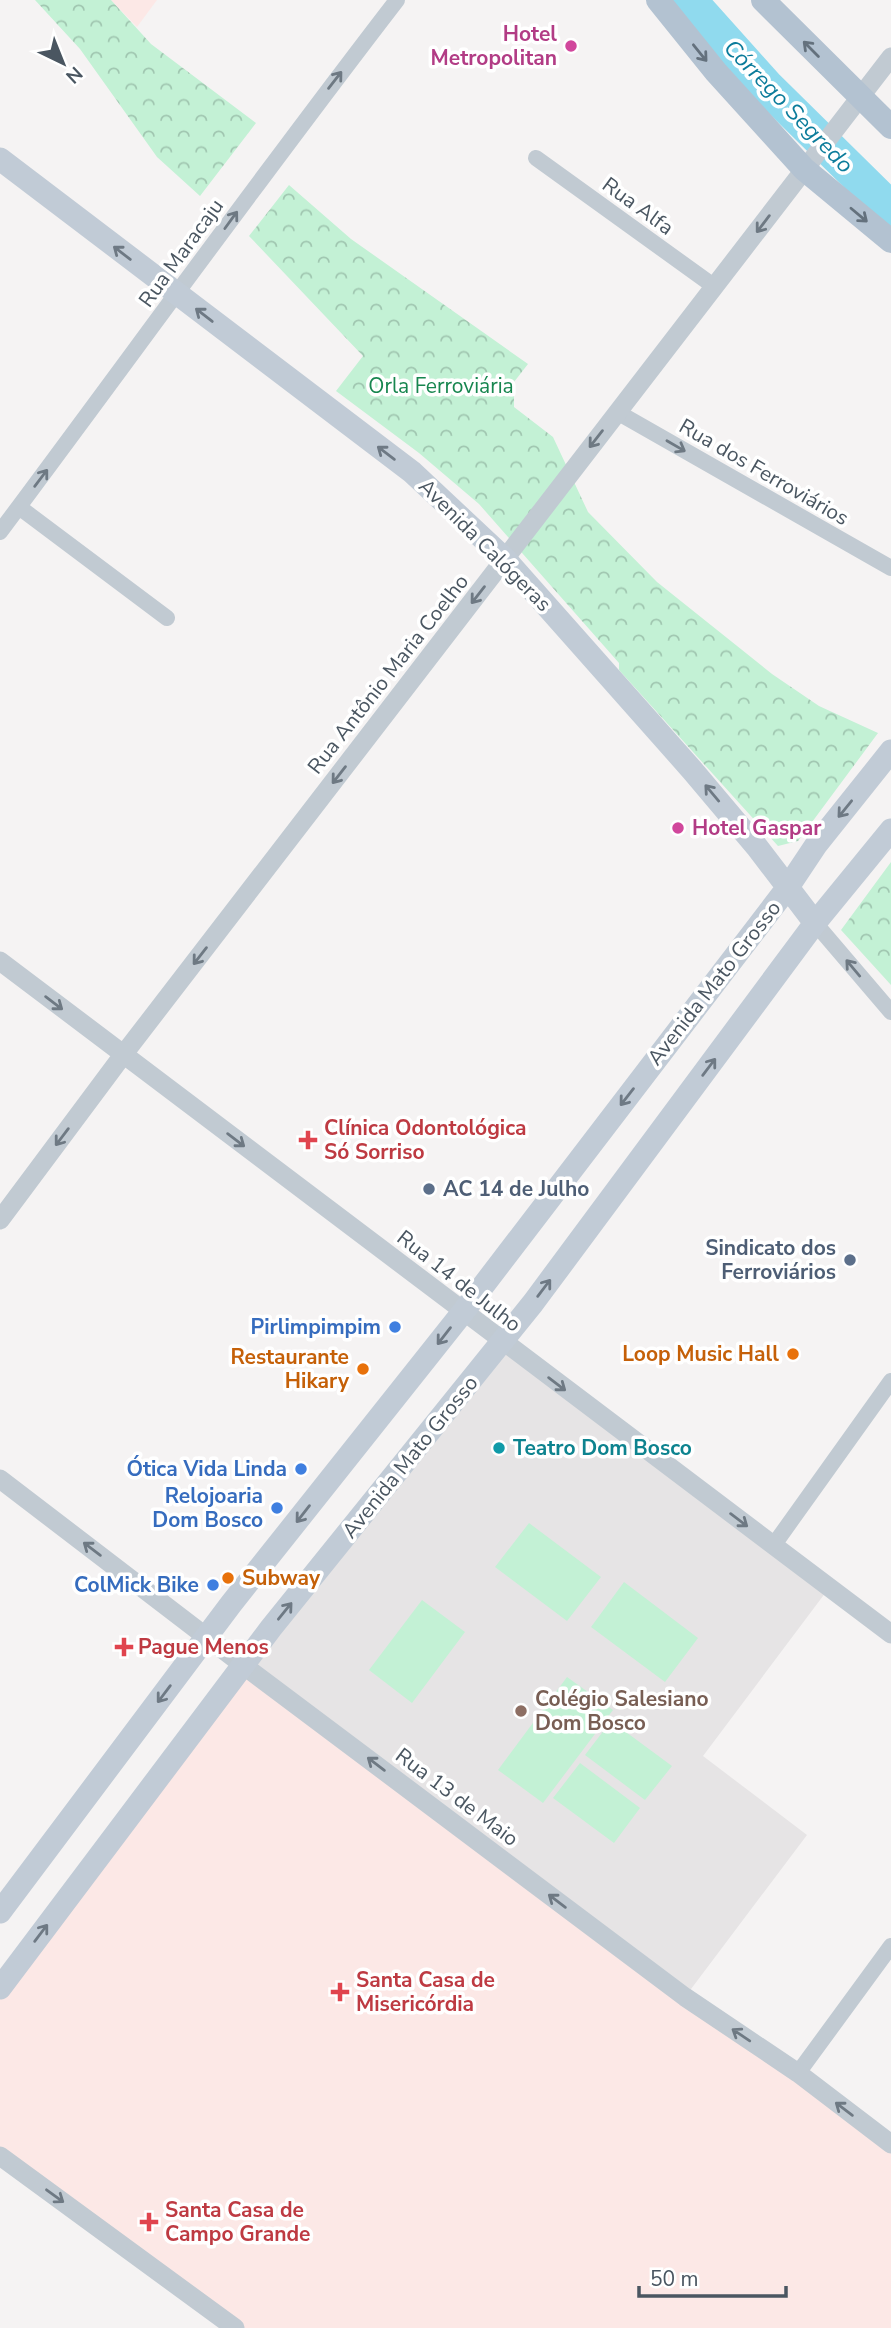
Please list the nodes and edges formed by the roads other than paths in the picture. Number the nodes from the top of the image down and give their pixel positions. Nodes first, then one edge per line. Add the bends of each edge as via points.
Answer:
1 (397, 0) edge
2 (658, 0) edge
3 (763, 0) edge
4 (891, 57) edge
5 (853, 106) junction
6 (891, 127) edge
7 (536, 158) dead end
8 (0, 159) edge
9 (804, 169) junction
10 (891, 241) edge
11 (715, 287) junction
12 (177, 295) junction
13 (617, 412) junction
14 (19, 507) junction
15 (0, 532) edge
16 (505, 559) junction
17 (891, 568) edge
18 (167, 618) dead end
19 (891, 751) edge
20 (891, 830) edge
21 (788, 887) junction
22 (815, 923) junction
23 (0, 961) edge
24 (891, 1012) edge
25 (123, 1055) junction
26 (0, 1220) edge
27 (463, 1312) junction
28 (502, 1343) junction
29 (891, 1381) edge
30 (0, 1479) edge
31 (773, 1546) junction
32 (891, 1634) edge
33 (207, 1637) junction
34 (243, 1665) junction
35 (0, 1912) edge
36 (891, 1946) edge
37 (0, 1987) edge
38 (798, 2073) junction
39 (891, 2144) edge
40 (0, 2156) edge
41 (236, 2328) edge

12 -> 1 street, Rua Maracaju
2 -> 9 main road
5 -> 3 main road
4 - 5 street, Rua Antônio Maria Coelho
5 - 6 main road
5 - 9 street, Rua Antônio Maria Coelho
7 - 11 street, Rua Alfa
12 -> 8 main road, Avenida Calógeras
9 -> 10 main road
9 -> 11 street, Rua Antônio Maria Coelho
11 - 13 street, Rua Antônio Maria Coelho
14 -> 12 street, Rua Maracaju
16 -> 12 main road, Avenida Calógeras via 412,472
13 -> 16 street, Rua Antônio Maria Coelho
13 -> 17 street, Rua dos Ferroviários
14 - 15 street, Rua Maracaju
14 - 18 street
21 -> 16 main road, Avenida Calógeras via 692,770
16 -> 25 street, Rua Antônio Maria Coelho
19 -> 21 main road, Avenida Mato Grosso
20 - 22 main road, Avenida Mato Grosso
21 - 22 main road, Avenida Calógeras
21 -> 27 main road, Avenida Mato Grosso
24 -> 22 street, Avenida Calógeras
28 -> 22 main road, Avenida Mato Grosso
23 -> 25 street, Rua 14 de Julho
25 -> 26 street, Rua Antônio Maria Coelho
25 -> 27 street, Rua 14 de Julho
27 - 28 street, Rua 14 de Julho
27 -> 33 main road, Avenida Mato Grosso
28 -> 31 street, Rua 14 de Julho
34 -> 28 main road, Avenida Mato Grosso
29 - 31 street
33 -> 30 street, Rua 13 de Maio
31 - 32 street, Rua 14 de Julho
33 - 34 street, Rua 13 de Maio
33 -> 35 main road, Avenida Mato Grosso
37 -> 34 main road, Avenida Mato Grosso
38 -> 34 street, Rua 13 de Maio via 685,1997
36 - 38 street
39 -> 38 street, Rua 13 de Maio
40 -> 41 street

